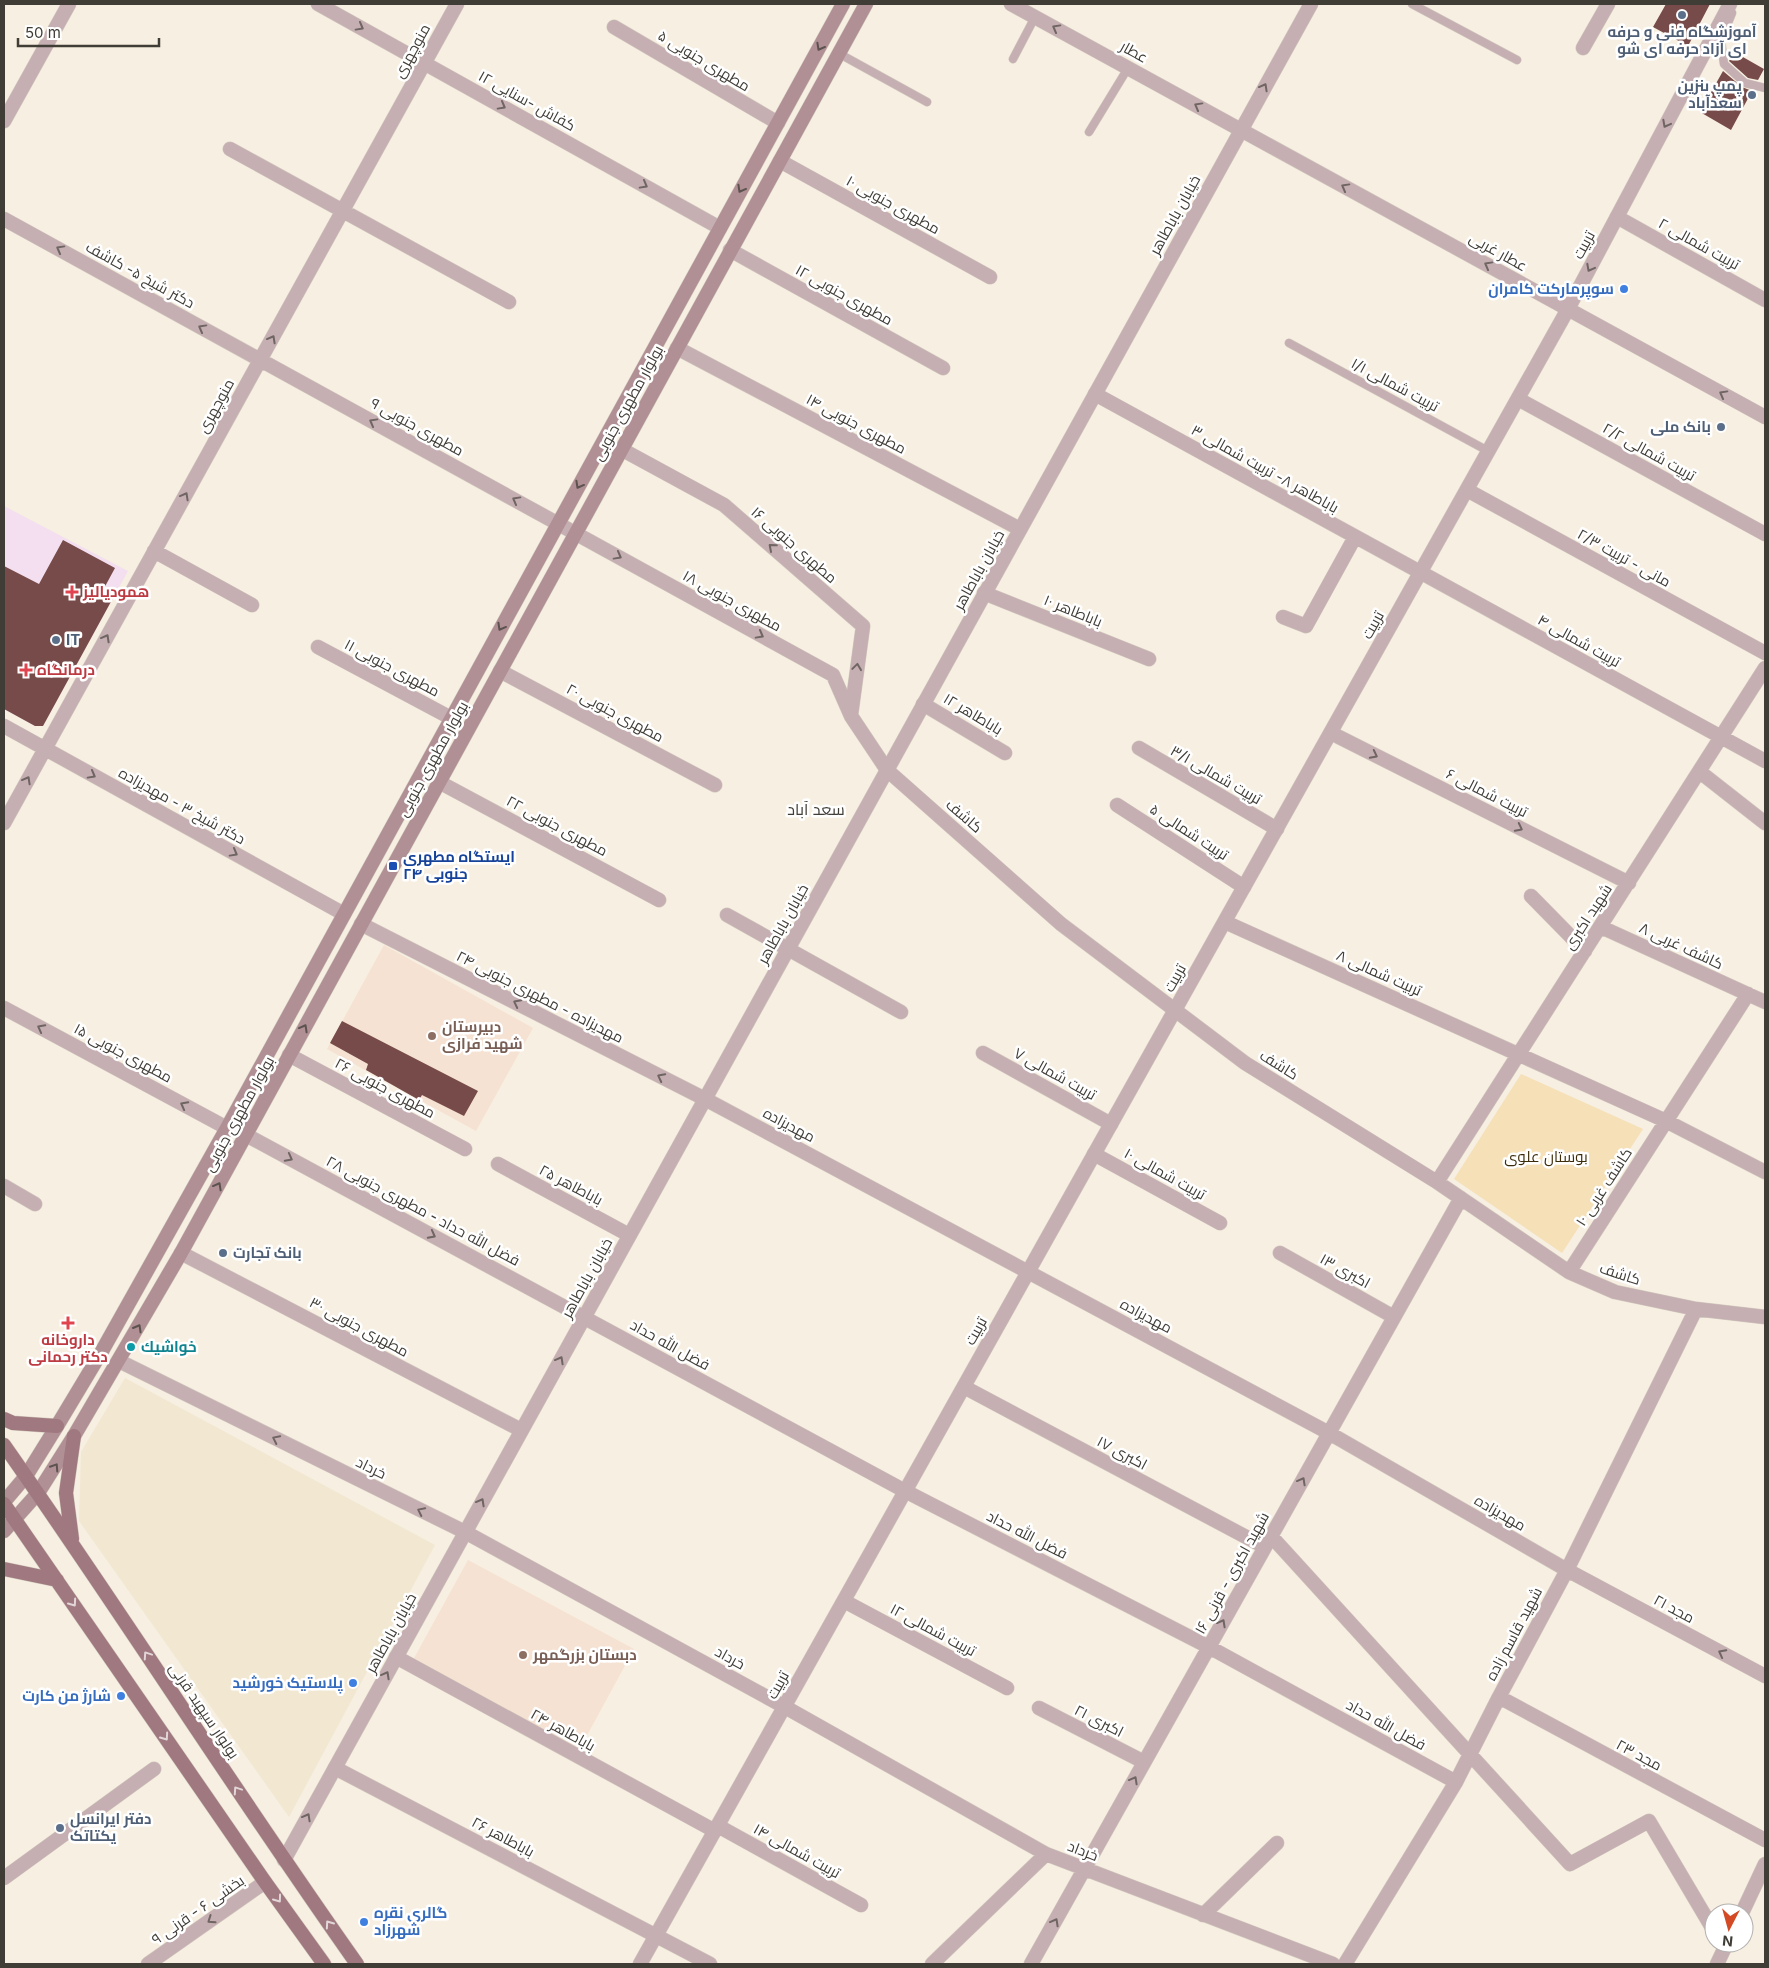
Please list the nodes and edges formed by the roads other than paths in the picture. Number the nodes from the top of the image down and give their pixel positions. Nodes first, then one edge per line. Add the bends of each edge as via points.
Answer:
1 (69, 4) edge
2 (318, 4) edge
3 (457, 4) edge
4 (843, 4) edge
5 (866, 4) edge
6 (1011, 4) edge
7 (1310, 4) edge
8 (1412, 4) edge
9 (1608, 4) edge
10 (1730, 4) edge
11 (1736, 4) edge
12 (1035, 17) junction
13 (614, 27) dead end
14 (1583, 48) dead end
15 (838, 53) junction
16 (1013, 59) dead end
17 (1517, 60) dead end
18 (424, 63) junction
19 (1128, 68) junction
20 (1765, 88) edge
21 (927, 102) dead end
22 (4, 121) edge
23 (778, 123) junction
24 (1241, 130) junction
25 (1089, 132) dead end
26 (230, 149) dead end
27 (780, 161) junction
28 (342, 211) junction
29 (1617, 217) junction
30 (4, 219) edge
31 (720, 228) junction
32 (730, 250) junction
33 (990, 277) dead end
34 (1765, 300) edge
35 (510, 302) dead end
36 (1568, 309) junction
37 (1289, 343) dead end
38 (677, 348) junction
39 (260, 360) junction
40 (943, 368) dead end
41 (1094, 394) junction
42 (1518, 399) junction
43 (1765, 417) edge
44 (621, 449) junction
45 (1488, 451) junction
46 (1467, 490) junction
47 (558, 523) junction
48 (1020, 529) junction
49 (576, 533) junction
50 (1765, 534) edge
51 (1355, 537) junction
52 (154, 551) junction
53 (1420, 573) junction
54 (984, 593) junction
55 (252, 605) dead end
56 (1284, 617) dead end
57 (318, 647) dead end
58 (1765, 653) edge
59 (1149, 659) dead end
60 (1765, 668) edge
61 (500, 671) junction
62 (923, 704) junction
63 (850, 716) junction
64 (451, 718) junction
65 (4, 726) edge
66 (1331, 733) junction
67 (1721, 738) junction
68 (45, 748) junction
69 (1139, 748) dead end
70 (1006, 753) dead end
71 (1765, 761) edge
72 (887, 770) junction
73 (1700, 772) junction
74 (439, 782) junction
75 (715, 784) dead end
76 (1117, 805) dead end
77 (4, 823) edge
78 (1765, 823) edge
79 (1277, 829) junction
80 (1629, 883) junction
81 (1244, 887) junction
82 (1531, 896) dead end
83 (660, 900) dead end
84 (344, 914) junction
85 (727, 915) dead end
86 (1225, 922) junction
87 (361, 924) junction
88 (1601, 927) junction
89 (788, 948) junction
90 (1585, 951) junction
91 (1748, 994) junction
92 (1765, 1002) edge
93 (4, 1008) edge
94 (1175, 1011) junction
95 (901, 1012) dead end
96 (983, 1053) dead end
97 (1519, 1054) junction
98 (289, 1056) junction
99 (705, 1099) junction
100 (1666, 1121) junction
101 (1111, 1124) junction
102 (227, 1128) junction
103 (246, 1135) junction
104 (465, 1149) dead end
105 (1094, 1154) junction
106 (498, 1164) dead end
107 (1765, 1172) edge
108 (1438, 1182) junction
109 (4, 1186) edge
110 (1461, 1198) junction
111 (35, 1204) dead end
112 (1220, 1223) dead end
113 (629, 1235) junction
114 (181, 1253) junction
115 (1280, 1253) dead end
116 (1028, 1272) junction
117 (1569, 1272) junction
118 (1696, 1309) junction
119 (1394, 1316) junction
120 (584, 1317) junction
121 (1765, 1317) edge
122 (119, 1361) junction
123 (964, 1387) junction
124 (4, 1419) edge
125 (57, 1426) junction
126 (521, 1430) junction
127 (1329, 1433) junction
128 (74, 1436) junction
129 (4, 1445) edge
130 (26, 1476) junction
131 (905, 1492) junction
132 (38, 1493) junction
133 (4, 1503) edge
134 (15, 1520) junction
135 (4, 1531) edge
136 (465, 1532) junction
137 (1268, 1541) junction
138 (72, 1542) junction
139 (4, 1569) edge
140 (1567, 1570) junction
141 (57, 1580) junction
142 (844, 1601) junction
143 (1209, 1646) junction
144 (396, 1657) junction
145 (1765, 1676) edge
146 (1007, 1688) dead end
147 (1498, 1698) junction
148 (785, 1707) junction
149 (1039, 1708) dead end
150 (1471, 1754) junction
151 (1144, 1762) junction
152 (335, 1768) junction
153 (154, 1769) dead end
154 (1456, 1782) junction
155 (716, 1828) junction
156 (1765, 1840) edge
157 (1277, 1843) dead end
158 (1046, 1854) junction
159 (284, 1860) junction
160 (1765, 1864) edge
161 (1084, 1869) junction
162 (4, 1878) edge
163 (265, 1882) junction
164 (1747, 1903) edge
165 (861, 1905) dead end
166 (1203, 1914) junction
167 (1704, 1914) edge
168 (656, 1936) junction
169 (148, 1964) edge
170 (324, 1964) edge
171 (357, 1964) edge
172 (640, 1964) edge
173 (710, 1964) edge
174 (932, 1964) edge
175 (1031, 1964) edge
176 (1333, 1964) edge
177 (1345, 1964) edge

1 - 22 street
2 -> 18 street, کفاش -سنایی ۱۲
3 - 18 street, منوچهری
4 -> 23 main road, بولوار مطهری جنوبی
5 - 15 main road, بولوار مطهری جنوبی
6 - 12 street, عطار
24 -> 7 street, خیابان باباطاهر
8 - 17 lane
9 - 14 street
10 -> 29 street, تربیت
11 - 20 lane via 1721,40 1724,64 1745,83
12 - 16 lane
19 -> 12 street, عطار
13 - 23 street, مطهری جنوبی ۵
15 - 21 lane
15 - 27 main road, بولوار مطهری جنوبی
18 - 28 street, منوچهری
18 -> 31 street, کفاش -سنایی ۱۲
24 -> 19 street, عطار
19 - 25 lane
23 -> 31 main road, بولوار مطهری جنوبی
36 -> 24 street, عطار غربی
24 - 41 street, خیابان باباطاهر
26 - 28 street
27 - 32 main road, بولوار مطهری جنوبی
27 - 33 street, مطهری جنوبی ۱۰
28 - 35 street
39 -> 28 street, منوچهری
29 - 34 street, تربیت شمالی ۲
29 -> 36 street, تربیت
39 -> 30 street, دکتر شیخ ۵- کاشف
31 -> 47 main road, بولوار مطهری جنوبی
32 - 38 main road, بولوار مطهری جنوبی
32 - 40 street, مطهری جنوبی ۱۲
36 - 42 street, تربیت
43 -> 36 street, عطار غربی
37 - 45 lane, تربیت شمالی ۱/۱
38 - 44 main road, بولوار مطهری جنوبی
38 - 48 street, مطهری جنوبی ۱۴
47 -> 39 street, مطهری جنوبی ۹
52 -> 39 street, منوچهری
41 - 48 street, خیابان باباطاهر
41 - 51 street, باباطاهر ۸- تربیت شمالی ۳
42 - 45 street, تربیت
42 - 50 street, تربیت شمالی ۲/۲
44 - 49 main road, بولوار مطهری جنوبی
63 -> 44 street, مطهری جنوبی ۱۶ via 863,626 724,506
45 - 46 street, تربیت
46 - 53 street, تربیت
46 - 58 street, مانی - تربیت ۲/۳
47 - 49 street, مطهری جنوبی ۹
47 -> 64 main road, بولوار مطهری جنوبی
48 - 54 street, خیابان باباطاهر
49 - 61 main road, بولوار مطهری جنوبی
49 -> 63 street, مطهری جنوبی ۱۸ via 833,675
51 - 53 street, باباطاهر ۸- تربیت شمالی ۳
51 - 56 street via 1306,626
52 - 55 street
68 -> 52 street, منوچهری
53 - 66 street, تربیت
53 - 67 street, تربیت شمالی ۴
54 - 59 street, باباطاهر ۱۰
54 - 62 street, خیابان باباطاهر
57 - 64 street, مطهری جنوبی ۱۱
60 - 67 street, شهید اکبری
61 - 74 main road, بولوار مطهری جنوبی
61 - 75 street, مطهری جنوبی ۲۰
62 - 70 street, باباطاهر ۱۲
62 - 72 street, خیابان باباطاهر
63 - 72 street, کاشف
64 - 84 main road, بولوار مطهری جنوبی
65 - 68 street, دکتر شیخ ۳ - مهدیزاده
66 - 79 street, تربیت
66 -> 80 street, تربیت شمالی ۶
67 - 71 street, تربیت شمالی ۴
67 - 73 street, شهید اکبری
77 -> 68 street, منوچهری
68 -> 84 street, دکتر شیخ ۳ - مهدیزاده
69 - 79 street, تربیت شمالی ۳/۱
72 - 89 street, خیابان باباطاهر
72 - 94 street, کاشف via 1061,924
73 - 78 street
73 - 80 street, شهید اکبری
74 - 83 street, مطهری جنوبی ۲۲
74 - 87 main road, بولوار مطهری جنوبی
76 - 81 street, تربیت شمالی ۵
79 - 81 street, تربیت
80 - 88 street, شهید اکبری
81 - 86 street, تربیت
82 - 90 street
84 - 102 main road, بولوار مطهری جنوبی
85 - 89 street
86 - 94 street, تربیت
86 - 97 street, تربیت شمالی ۸
98 -> 87 main road, بولوار مطهری جنوبی
99 -> 87 street, مهدیزاده - مطهری جنوبی ۲۴
88 - 90 street, شهید اکبری
88 - 91 street, کاشف غربی ۸
89 - 95 street
89 - 99 street, خیابان باباطاهر
90 - 97 street, شهید اکبری
91 - 92 street, کاشف غربی ۸
91 - 100 street, کاشف غربی ۱۰
102 -> 93 street, مطهری جنوبی ۱۵
94 - 101 street, تربیت
94 - 108 street, کاشف via 1245,1063
96 - 101 street, تربیت شمالی ۷
97 - 100 street
97 - 108 street, شهید اکبری
98 - 103 main road, بولوار مطهری جنوبی
98 - 104 street, مطهری جنوبی ۲۶
99 - 113 street, خیابان باباطاهر
99 - 116 street, مهدیزاده
100 - 107 street
100 - 117 street, کاشف غربی ۱۰
101 - 105 street, تربیت
102 - 125 main road, بولوار مطهری جنوبی
114 -> 103 main road, بولوار مطهری جنوبی
103 -> 120 street, فضل الله حداد - مطهری جنوبی ۲۸
105 - 112 street, تربیت شمالی ۱۰
105 - 116 street, تربیت
106 - 113 street, باباطاهر ۲۵
108 - 110 street, کاشف
109 - 111 street
110 - 117 street, کاشف
110 - 119 street, شهید اکبری - قرنی ۱۶
113 - 120 street, خیابان باباطاهر
122 -> 114 main road, بولوار مطهری جنوبی
114 - 126 street, مطهری جنوبی ۳۰
115 - 119 street, اکبری ۱۳
116 - 123 street, تربیت
116 - 127 street, مهدیزاده
117 - 118 street, کاشف via 1615,1292
118 - 121 street, کاشف
118 - 140 street, شهید قاسم زاده
119 - 127 street, شهید اکبری - قرنی ۱۶
126 -> 120 street, خیابان باباطاهر
120 - 131 street, فضل الله حداد
122 - 128 main road, بولوار مطهری جنوبی
136 -> 122 street, خرداد
123 - 131 street, تربیت
123 - 137 street, اکبری ۱۷
124 - 125 main road via 13,1423
125 - 130 main road, بولوار مطهری جنوبی
136 -> 126 street, خیابان باباطاهر
137 -> 127 street, شهید اکبری - قرنی ۱۶
127 - 140 street, مهدیزاده
132 -> 128 main road, بولوار مطهری جنوبی
128 - 138 main road via 66,1493
129 - 130 main road, بولوار سپهبد قرنی
130 - 132 main road, بولوار سپهبد قرنی
130 - 133 main road, بولوار مطهری جنوبی
131 - 142 street, تربیت
131 - 143 street, فضل الله حداد
132 - 134 main road, بولوار مطهری جنوبی
132 - 138 main road, بولوار سپهبد قرنی
133 - 134 main road
134 - 135 main road, بولوار مطهری جنوبی
134 - 141 main road
136 - 144 street, خیابان باباطاهر
136 - 148 street, خرداد
143 -> 137 street, شهید اکبری - قرنی ۱۶
137 - 150 street, اکبری ۱۷
159 -> 138 main road, بولوار سپهبد قرنی
139 - 141 main road
145 -> 140 street, مجد ۲۱
140 - 147 street, شهید قاسم زاده
141 -> 163 main road
142 - 146 street, تربیت شمالی ۱۲
142 - 148 street, تربیت
143 - 151 street, شهید اکبری - قرنی ۱۶
143 - 154 street, فضل الله حداد
152 -> 144 street, خیابان باباطاهر
144 - 155 street, باباطاهر ۲۴
147 - 150 street, شهید قاسم زاده
147 - 156 street, مجد ۲۳
148 - 155 street, تربیت
148 - 158 street, خرداد
149 - 151 street, اکبری ۲۱
150 - 154 street, شهید قاسم زاده
150 - 167 street, اکبری ۱۷ via 1570,1864 1649,1821
161 -> 151 street, شهید اکبری - قرنی ۱۶
159 -> 152 street, خیابان باباطاهر
152 - 168 street, باباطاهر ۲۶
153 - 162 street
154 - 177 street, شهید قاسم زاده
155 - 165 street, تربیت شمالی ۱۴
155 - 168 street, تربیت
157 - 166 street
158 - 161 street, خرداد
158 - 174 street
171 -> 159 main road, بولوار سپهبد قرنی
160 - 164 street
161 - 166 street, خرداد
175 -> 161 street, شهید اکبری - قرنی ۱۶
163 -> 169 street, بخشی ۶ - قرنی ۹
163 -> 170 main road
166 - 176 street, خرداد
168 - 172 street, تربیت
168 - 173 street, باباطاهر ۲۶

